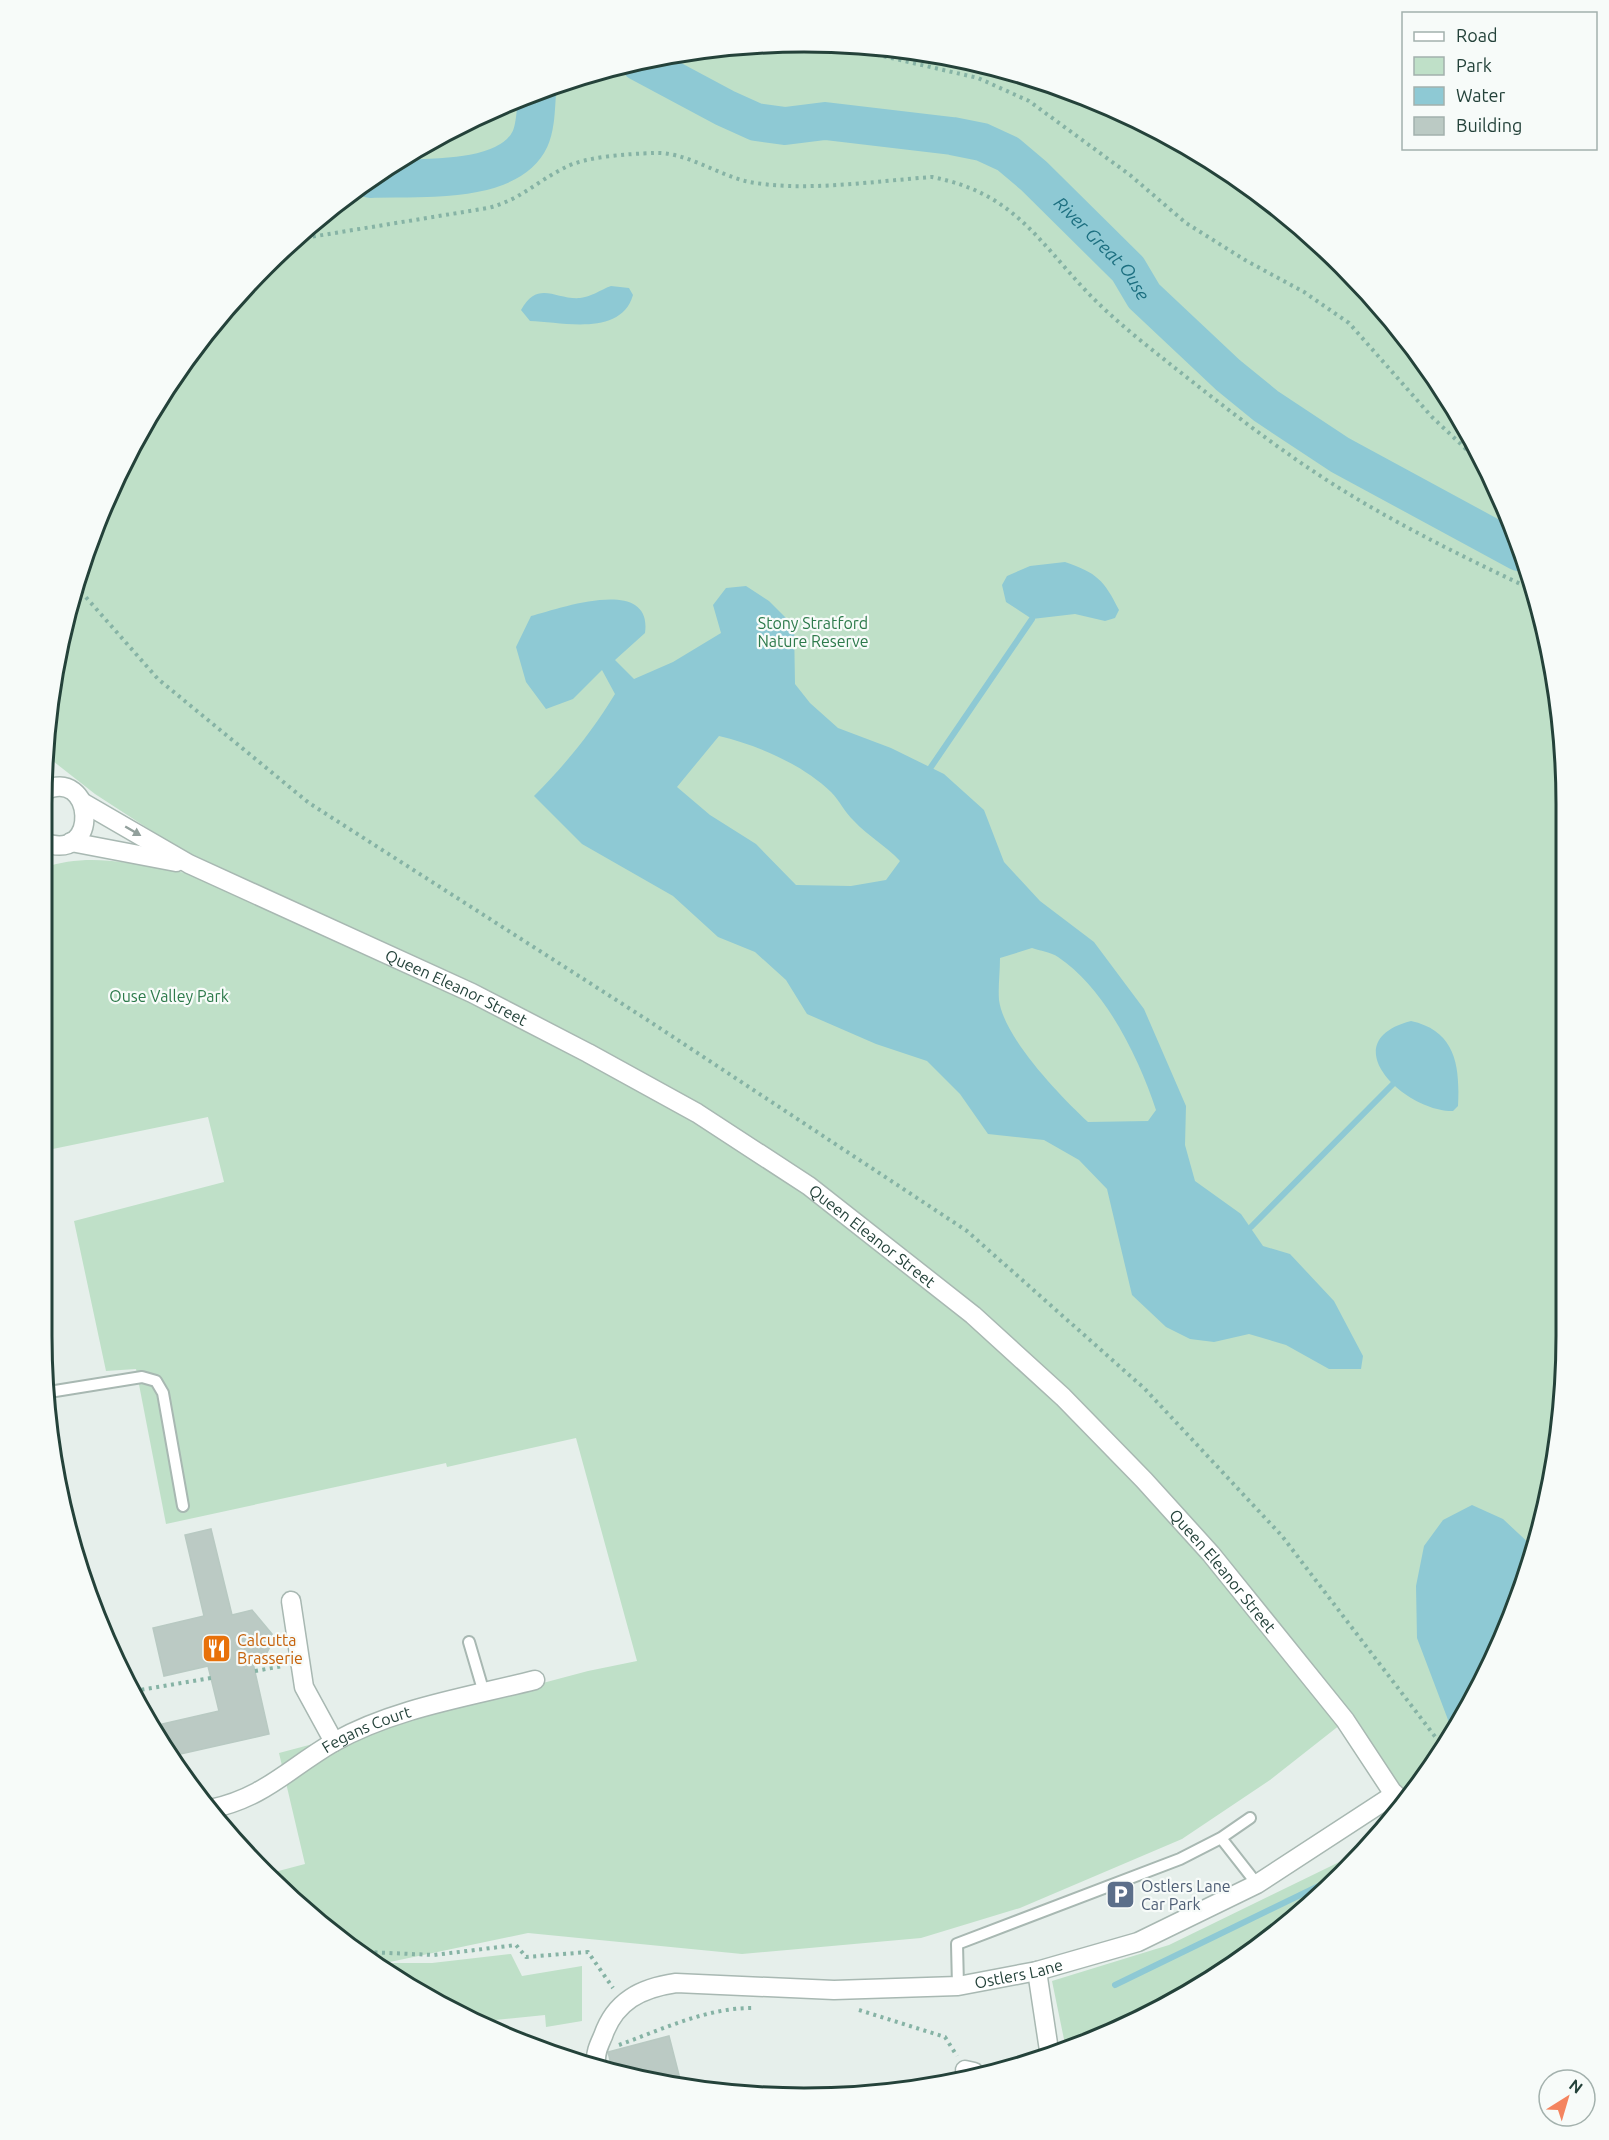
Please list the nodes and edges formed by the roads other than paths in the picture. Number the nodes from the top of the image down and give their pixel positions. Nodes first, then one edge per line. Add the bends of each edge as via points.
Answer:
1 (53, 785) edge
2 (82, 802) junction
3 (53, 845) edge
4 (189, 864) junction
5 (55, 1391) edge
6 (183, 1506) dead end
7 (291, 1601) dead end
8 (469, 1642) dead end
9 (535, 1680) dead end
10 (484, 1693) junction
11 (334, 1742) junction
12 (1397, 1798) edge
13 (1393, 1803) edge
14 (219, 1807) edge
15 (1250, 1818) dead end
16 (1221, 1838) junction
17 (1257, 1884) junction
18 (1037, 1971) junction
19 (958, 1986) junction
20 (1048, 2047) edge
21 (596, 2058) edge

1 - 2 street, Queen Eleanor Street via 67,789
2 - 3 street via 86,810 83,829
2 -> 4 street, Queen Eleanor Street
3 - 4 street, Queen Eleanor Street
4 - 12 street, Queen Eleanor Street via 472,993 677,1102 809,1186 906,1261 973,1315 1055,1390 1144,1480 1211,1554 1345,1720
5 - 6 lane via 142,1377 156,1382 163,1393
7 - 11 street via 304,1687
8 - 10 lane
9 - 10 street, Fegans Court
10 - 11 street, Fegans Court via 392,1716
11 - 14 street, Fegans Court via 276,1783
13 - 17 street, Ostlers Lane
15 - 16 lane
16 - 17 lane
16 - 19 lane via 1180,1859 957,1944
17 - 18 street, Ostlers Lane via 1138,1942
18 - 19 street, Ostlers Lane
18 - 20 street
19 - 21 street, Ostlers Lane via 834,1990 676,1983 651,1986 609,2018

